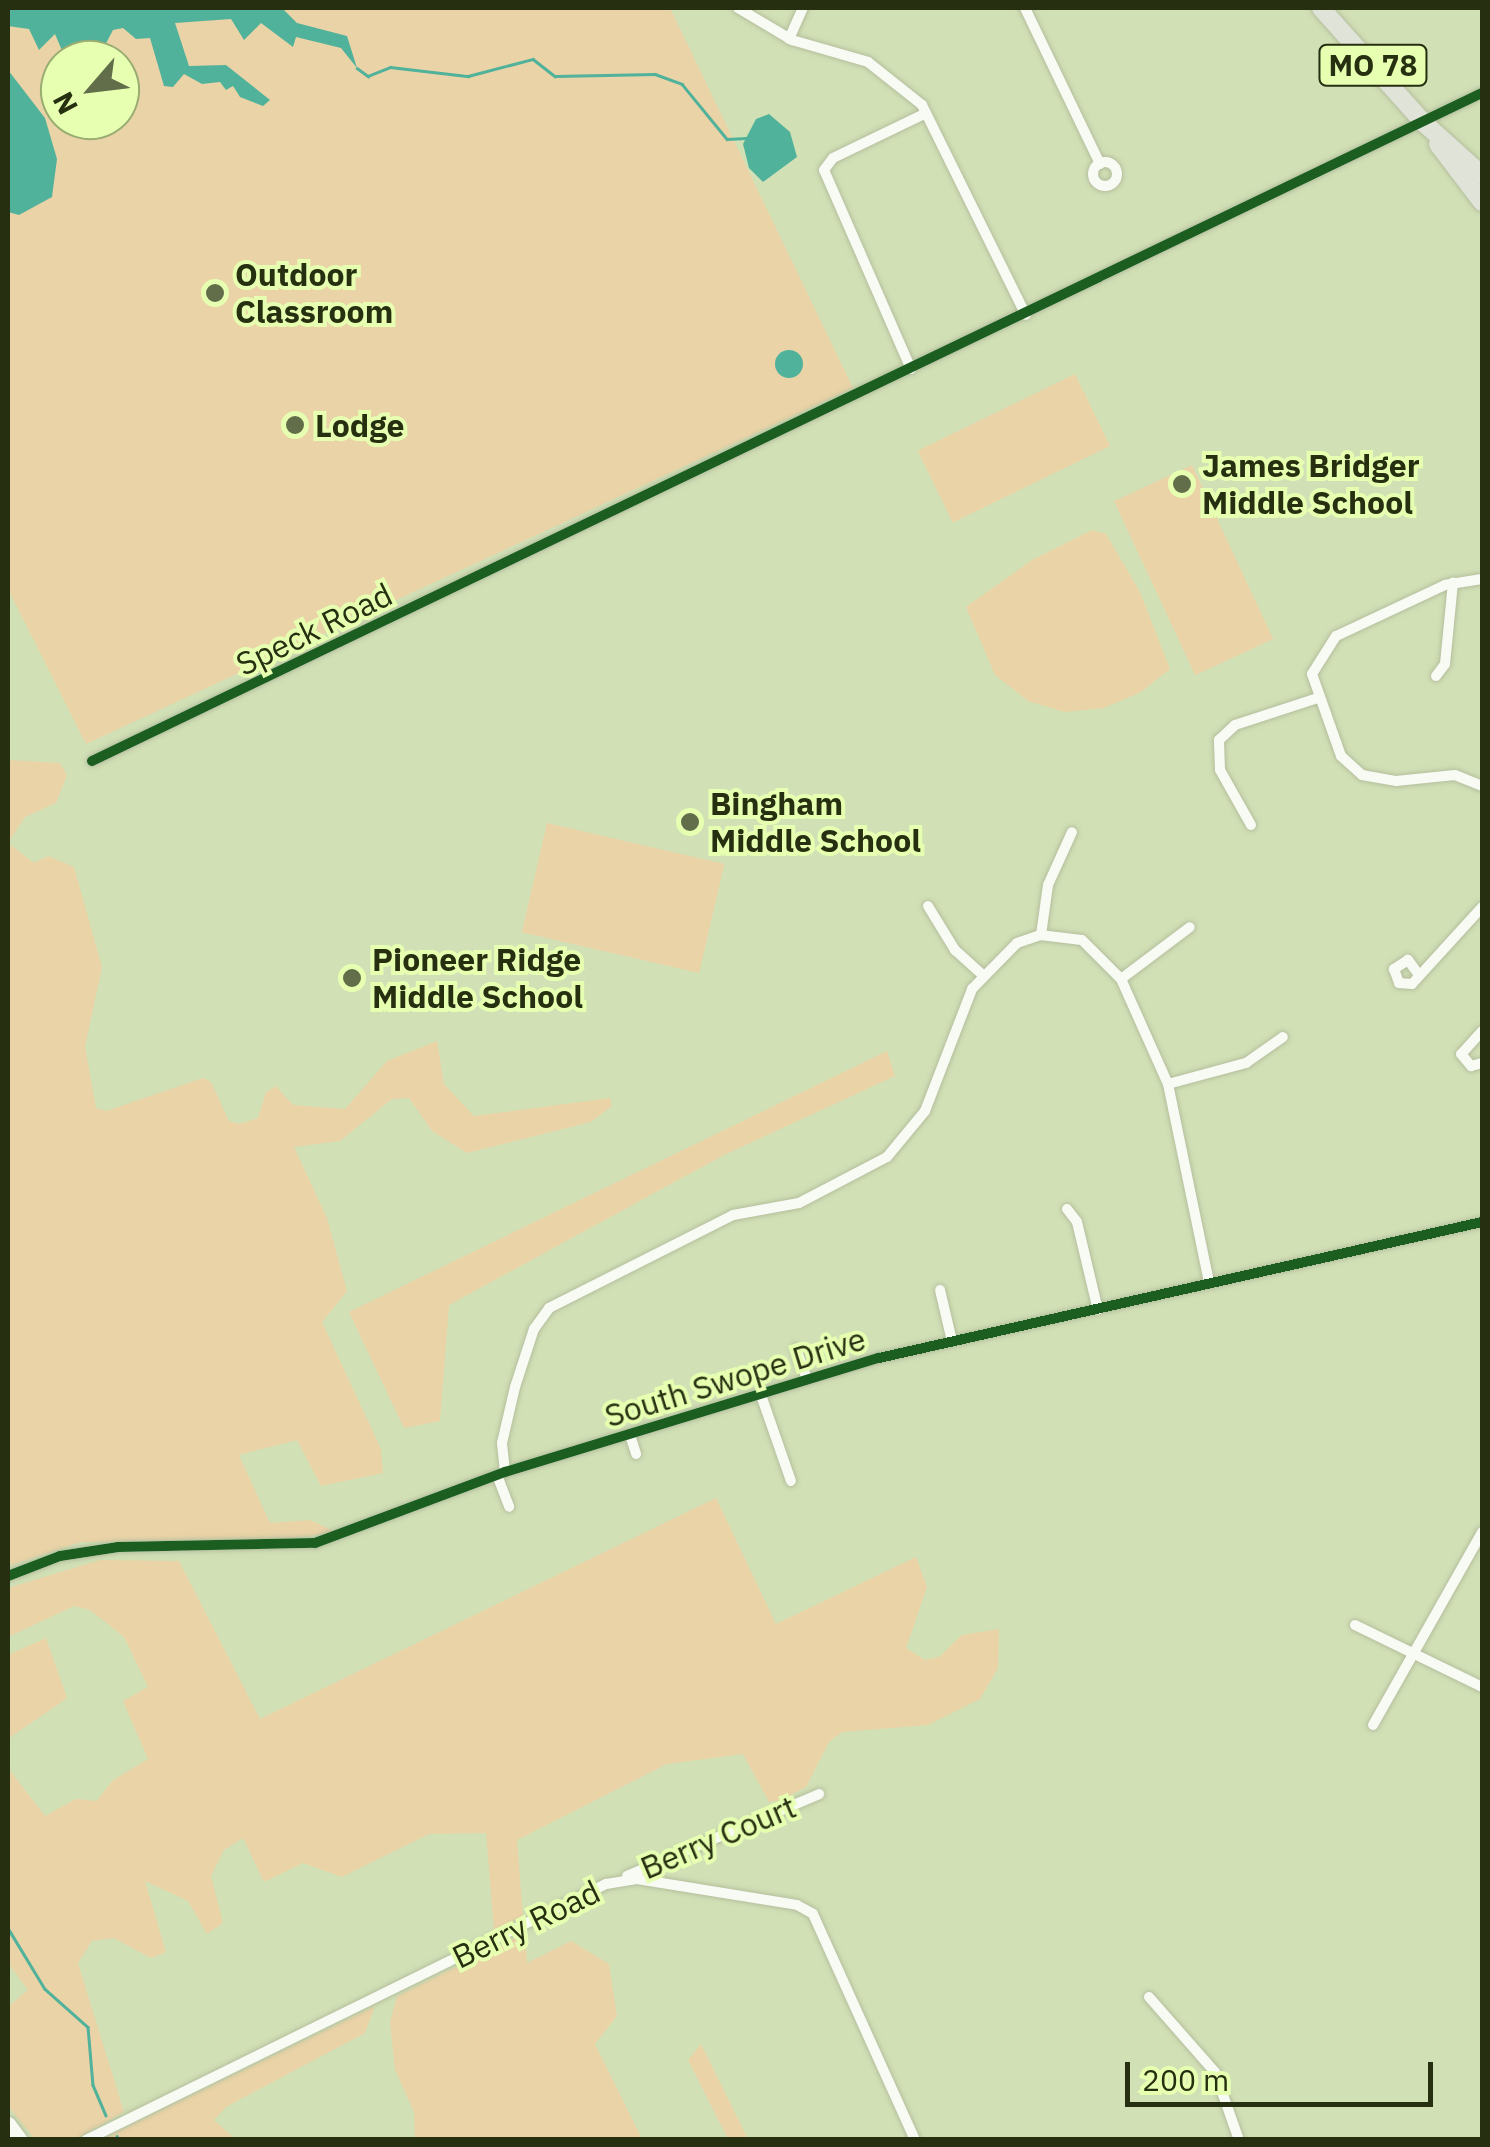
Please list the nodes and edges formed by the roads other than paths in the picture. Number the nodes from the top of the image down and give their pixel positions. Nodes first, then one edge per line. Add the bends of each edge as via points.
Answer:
1 (738, 8) edge
2 (803, 8) edge
3 (1025, 8) edge
4 (1321, 8) edge
5 (789, 38) junction
6 (1482, 93) edge
7 (926, 113) junction
8 (1424, 123) junction
9 (1100, 164) dead end
10 (1482, 176) edge
11 (1482, 202) edge
12 (1026, 316) junction
13 (911, 369) junction
14 (1482, 580) edge
15 (1453, 582) junction
16 (1436, 676) dead end
17 (1318, 698) junction
18 (92, 761) dead end
19 (1482, 786) edge
20 (1251, 825) dead end
21 (1072, 832) dead end
22 (928, 906) dead end
23 (1482, 908) edge
24 (1190, 927) dead end
25 (1042, 935) junction
26 (1419, 974) dead end
27 (984, 975) junction
28 (1121, 979) junction
29 (1482, 1031) edge
30 (1283, 1037) dead end
31 (1468, 1043) junction
32 (1482, 1044) edge
33 (1482, 1063) edge
34 (1168, 1084) junction
35 (1068, 1209) dead end
36 (1482, 1222) edge
37 (1209, 1282) junction
38 (940, 1290) dead end
39 (1098, 1310) junction
40 (952, 1341) junction
41 (796, 1349) dead end
42 (807, 1379) junction
43 (761, 1394) junction
44 (630, 1435) junction
45 (636, 1454) dead end
46 (501, 1473) junction
47 (791, 1482) dead end
48 (509, 1507) dead end
49 (1482, 1532) edge
50 (8, 1576) edge
51 (1355, 1625) dead end
52 (1414, 1654) junction
53 (1482, 1687) edge
54 (1374, 1726) dead end
55 (819, 1794) dead end
56 (616, 1880) junction
57 (1149, 1997) dead end
58 (8, 2124) edge
59 (20, 2140) edge
60 (86, 2140) edge
61 (914, 2140) edge
62 (1238, 2140) edge

1 - 5 street
2 - 5 street
3 - 9 street
4 - 8 main road, MO 78
5 - 7 street via 868,62
6 - 8 street, Speck Road
7 - 12 street
7 - 13 street via 832,158 824,170
8 - 10 main road, MO 78
8 - 11 main road, MO 78
8 - 12 street, Speck Road
12 - 13 street, Speck Road
13 - 18 street, Speck Road
14 - 15 street
15 - 16 street via 1445,664
15 - 17 street via 1336,636 1315,662
17 - 19 street via 1341,756 1362,776 1396,781 1456,775
17 - 20 street via 1235,724 1219,740 1220,770
21 - 25 street via 1048,884
22 - 27 street via 954,950
23 - 26 street
24 - 28 street
25 - 27 street via 1017,943
25 - 28 street via 1082,940
27 - 46 street via 962,1011 925,1112 887,1158 799,1203 732,1215 549,1308 534,1329 515,1387
28 - 34 street
29 - 31 street
30 - 34 street via 1246,1064
31 - 32 street
31 - 33 street via 1462,1052 1466,1064
34 - 37 street
35 - 39 street
36 - 37 street, South Swope Drive
37 - 39 street, South Swope Drive
38 - 40 street
39 - 40 street, South Swope Drive
40 - 42 street, South Swope Drive
41 - 42 street
42 - 43 street, South Swope Drive
43 - 44 street, South Swope Drive
43 - 47 street
44 - 45 street
44 - 46 street, South Swope Drive
46 - 48 street
46 - 50 street, South Swope Drive via 315,1543 118,1547 60,1556
49 - 52 street
51 - 52 street
52 - 53 street
52 - 54 street
55 - 56 street, Berry Court
56 - 60 street, Berry Road
56 - 61 street, Berry Road via 797,1905 813,1914
57 - 62 street via 1215,2072
58 - 59 main road

